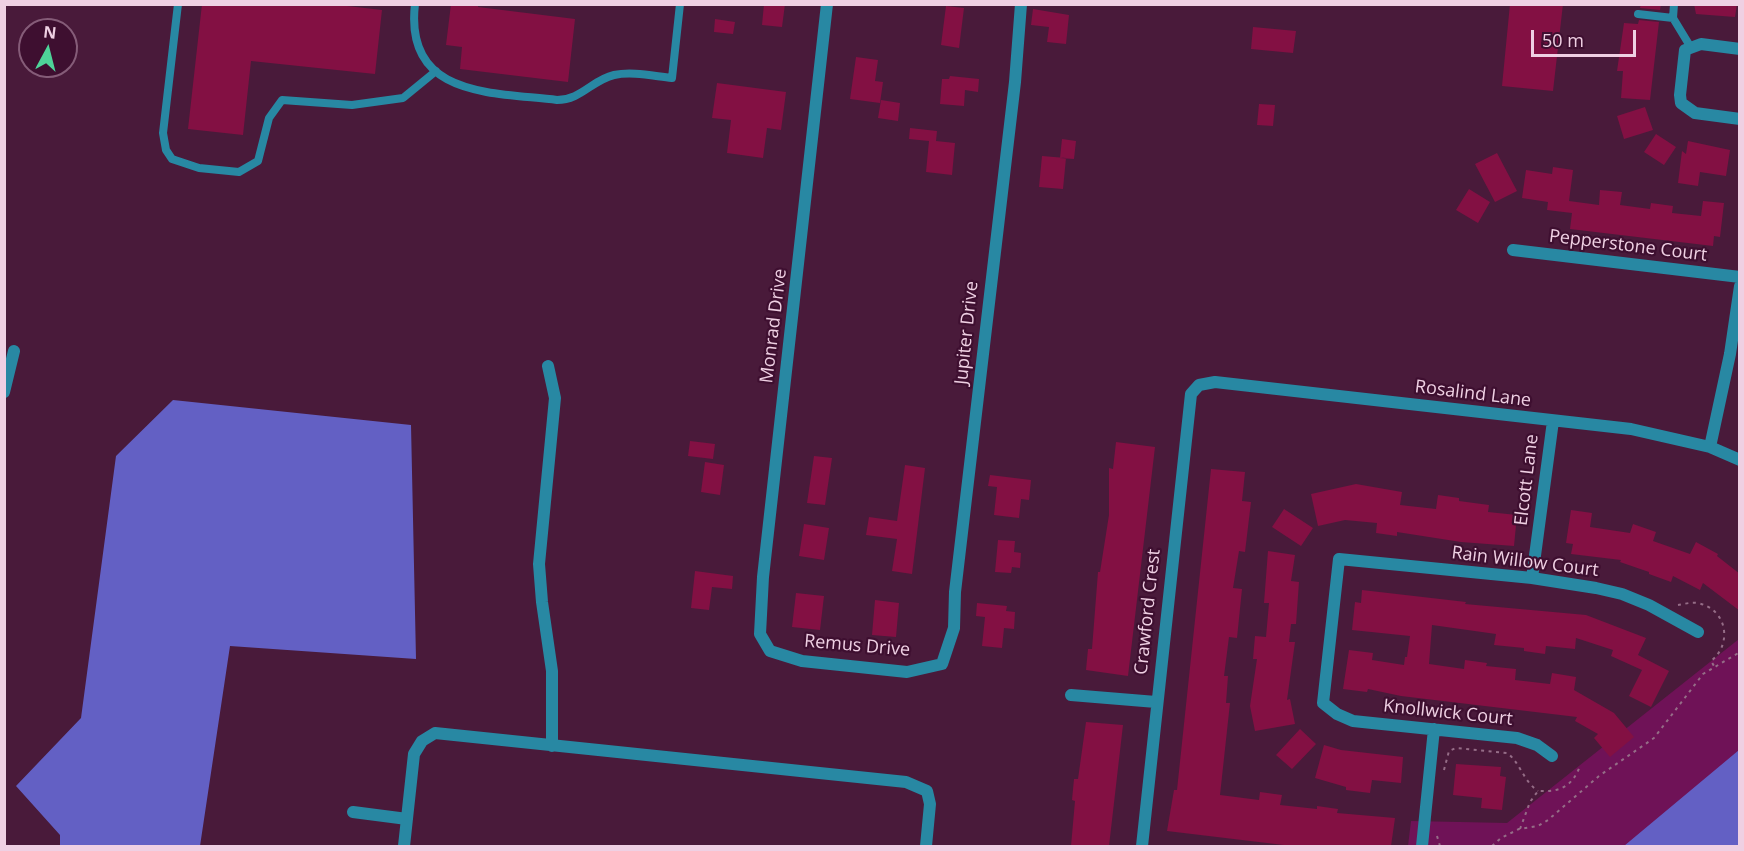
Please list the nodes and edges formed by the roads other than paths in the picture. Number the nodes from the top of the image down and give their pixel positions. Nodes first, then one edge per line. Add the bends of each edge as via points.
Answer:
1 (178, 4) edge
2 (415, 4) edge
3 (680, 4) edge
4 (827, 4) edge
5 (1021, 4) edge
6 (1674, 4) edge
7 (1638, 14) dead end
8 (1673, 18) junction
9 (1690, 46) junction
10 (1740, 49) edge
11 (436, 72) junction
12 (1740, 118) edge
13 (1513, 250) dead end
14 (1740, 277) edge
15 (1740, 286) edge
16 (14, 351) dead end
17 (548, 366) dead end
18 (1199, 385) joint
19 (4, 392) edge
20 (1553, 421) junction
21 (1710, 447) junction
22 (1740, 460) edge
23 (1532, 578) junction
24 (1698, 632) dead end
25 (769, 650) joint
26 (942, 664) joint
27 (1071, 695) dead end
28 (1156, 702) junction
29 (1337, 714) joint
30 (1434, 729) junction
31 (552, 746) junction
32 (1552, 756) dead end
33 (352, 812) dead end
34 (407, 819) junction
35 (404, 846) edge
36 (926, 846) edge
37 (1142, 846) edge
38 (1422, 846) edge

1 - 11 lane via 163,133 172,159 199,168 239,172 258,161 269,118 282,100 352,105 403,98
2 - 11 lane via 414,35
3 - 11 lane via 672,78 613,75 569,100 557,100 456,86
4 - 25 street, Monrad Drive via 760,609 760,634
5 - 26 street, Jupiter Drive via 954,628
6 - 8 lane
7 - 8 lane
8 - 9 lane
9 - 10 street
9 - 12 street via 1682,54 1681,103 1695,113
13 - 14 street, Pepperstone Court
15 - 21 street
16 - 19 street
17 - 31 street via 555,398 539,564 552,671
18 - 20 street, Rosalind Lane via 1215,382
18 - 28 street, Crawford Crest via 1191,394
20 - 21 street, Rosalind Lane via 1631,429
20 - 23 street, Elcott Lane
21 - 22 street, Rosalind Lane
23 - 24 street, Rain Willow Court via 1622,594
23 - 29 street, Rain Willow Court via 1339,559 1323,703
25 - 26 street, Remus Drive via 802,661 907,672
27 - 28 street
28 - 37 street, Crawford Crest
29 - 30 street, Knollwick Court via 1353,721
30 - 32 street, Knollwick Court via 1517,738
30 - 38 street
31 - 34 street via 435,733 422,741 414,754
31 - 36 street via 906,782 927,791 930,804
33 - 34 street
34 - 35 street

